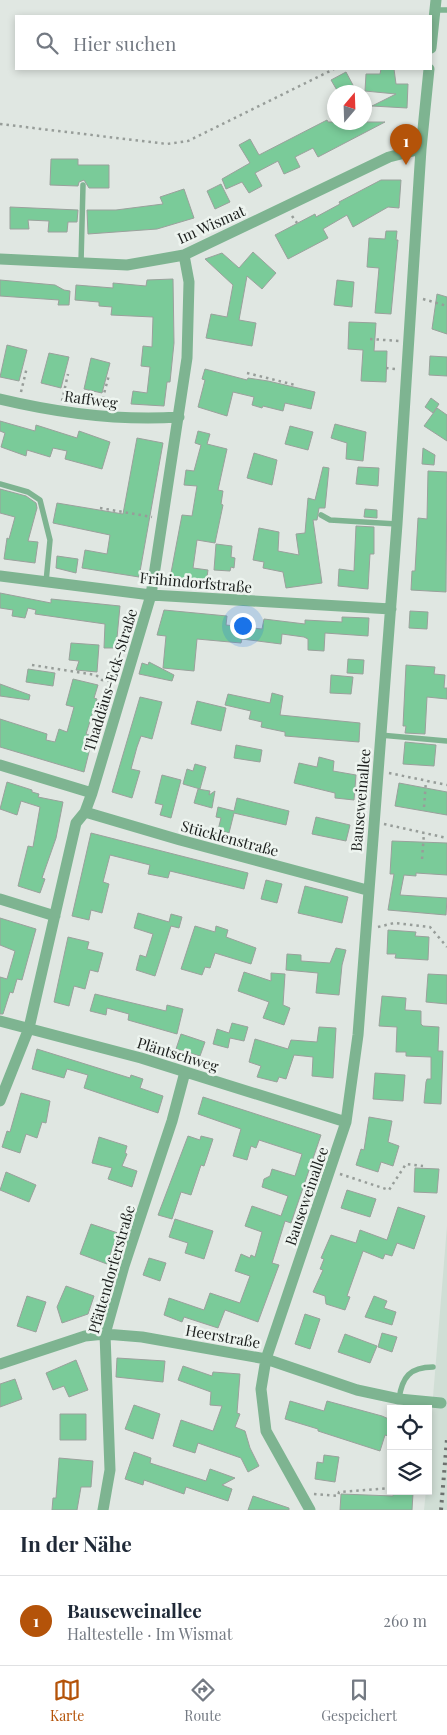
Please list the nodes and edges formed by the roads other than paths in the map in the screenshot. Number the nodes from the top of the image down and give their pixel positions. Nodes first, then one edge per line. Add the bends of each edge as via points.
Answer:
1 (435, 5) edge
2 (447, 10) edge
3 (432, 37) edge
4 (429, 70) edge
5 (421, 148) junction
6 (83, 185) dead end
7 (184, 255) junction
8 (0, 259) edge
9 (81, 263) junction
10 (0, 399) edge
11 (180, 417) junction
12 (0, 484) edge
13 (321, 515) dead end
14 (397, 524) junction
15 (0, 576) edge
16 (46, 582) junction
17 (151, 595) junction
18 (391, 609) junction
19 (380, 735) junction
20 (447, 741) edge
21 (0, 765) edge
22 (92, 793) junction
23 (85, 812) junction
24 (367, 890) junction
25 (0, 899) edge
26 (55, 916) junction
27 (0, 1021) edge
28 (30, 1028) junction
29 (185, 1072) junction
30 (0, 1102) edge
31 (346, 1122) junction
32 (105, 1334) junction
33 (266, 1359) junction
34 (0, 1364) edge
35 (433, 1367) dead end
36 (399, 1399) junction
37 (441, 1402) dead end
38 (103, 1510) edge
39 (310, 1510) edge

1 - 2 lane
1 - 3 street
4 - 5 street, Bauseweinallee
5 - 7 street, Im Wismat via 389,157
5 - 14 street, Bauseweinallee
6 - 9 lane
7 - 9 street, Im Wismat via 126,265
7 - 11 street, Thaddäus-Eck-Straße via 189,282 187,358
8 - 9 street, Im Wismat
10 - 11 street, Raffweg via 98,416 143,420
11 - 17 street, Thaddäus-Eck-Straße
12 - 16 lane via 28,492 40,500 50,540
13 - 14 lane via 330,520
14 - 18 street, Bauseweinallee
15 - 16 street, Frihindorfstraße
16 - 17 street, Frihindorfstraße
17 - 18 street, Frihindorfstraße
17 - 22 street, Thaddäus-Eck-Straße
18 - 19 street, Bauseweinallee
19 - 20 lane
19 - 24 street, Bauseweinallee
21 - 22 street
22 - 23 street, Thaddäus-Eck-Straße
23 - 24 street, Stücklenstraße
23 - 26 street, Thaddäus-Eck-Straße via 76,823
24 - 31 street, Bauseweinallee via 358,1035
25 - 26 street
26 - 28 street, Thaddäus-Eck-Straße
27 - 28 street, Pläntschweg
28 - 29 street, Pläntschweg
28 - 30 street, Thaddäus-Eck-Straße
29 - 31 street, Pläntschweg
29 - 32 street, Pfättendorferstraße
31 - 33 street, Bauseweinallee
32 - 33 street, Heerstraße via 142,1337
32 - 34 street, Heerstraße via 85,1336
32 - 38 street, Pfättendorferstraße via 110,1470
33 - 36 street, Heerstraße via 357,1390
33 - 39 street, Bauseweinallee via 261,1389 266,1430
35 - 36 lane via 413,1370 405,1375
36 - 37 street, Heerstraße

